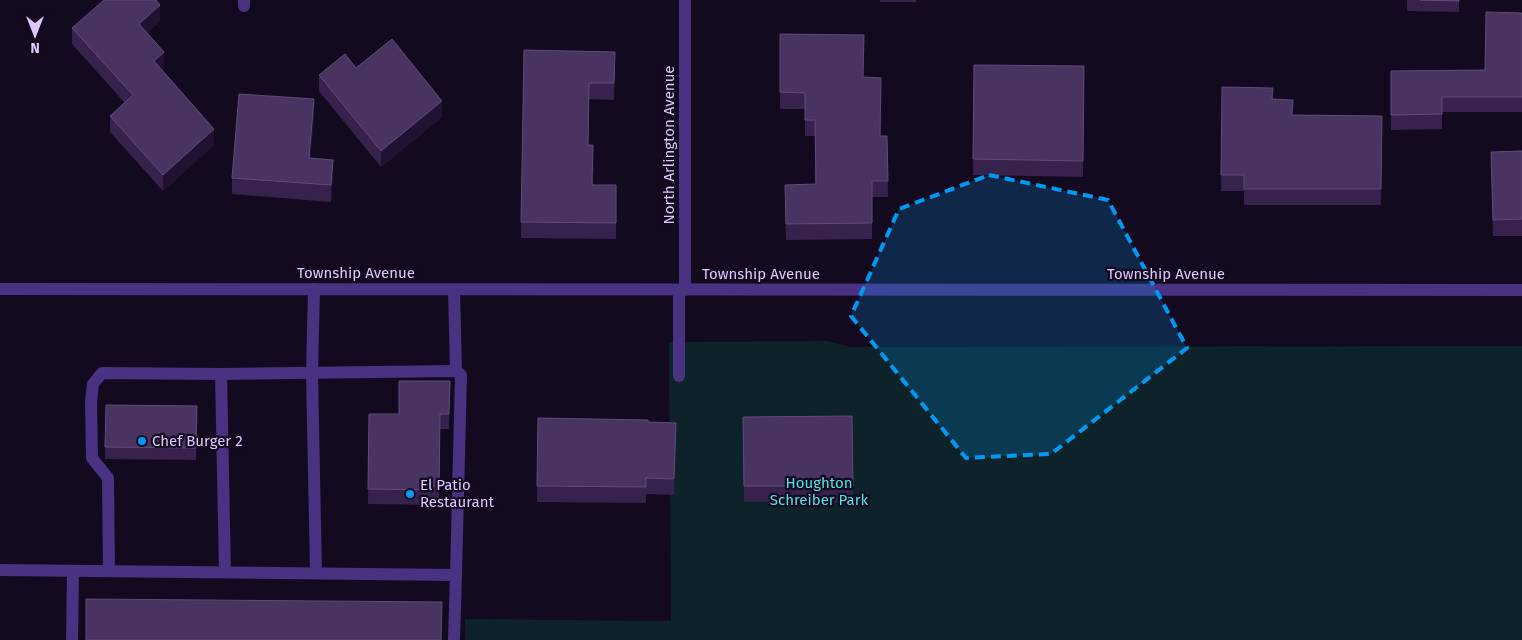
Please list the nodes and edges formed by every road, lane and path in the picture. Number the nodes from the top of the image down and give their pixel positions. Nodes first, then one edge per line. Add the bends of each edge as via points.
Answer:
1 (685, 0) edge
2 (0, 289) edge
3 (314, 289) junction
4 (454, 290) junction
5 (682, 290) junction
6 (1522, 290) edge
7 (456, 371) junction
8 (312, 373) junction
9 (221, 374) junction
10 (679, 376) dead end
11 (0, 570) edge
12 (73, 571) junction
13 (109, 571) junction
14 (225, 572) junction
15 (316, 574) junction
16 (456, 574) junction
17 (72, 640) edge
18 (454, 640) edge

1 - 5 street, North Arlington Avenue
2 - 3 street, Township Avenue
3 - 4 street, Township Avenue
3 - 8 street
4 - 5 street, Township Avenue
4 - 7 street
5 - 6 street, Township Avenue
5 - 10 street, North Arlington Avenue
7 - 8 street
7 - 16 street via 461,375
8 - 9 street
8 - 15 street
9 - 13 street via 102,373 93,384 92,458 108,478
9 - 14 street
11 - 12 street
12 - 13 street
12 - 17 street
13 - 14 street
14 - 15 street
15 - 16 street
16 - 18 street

